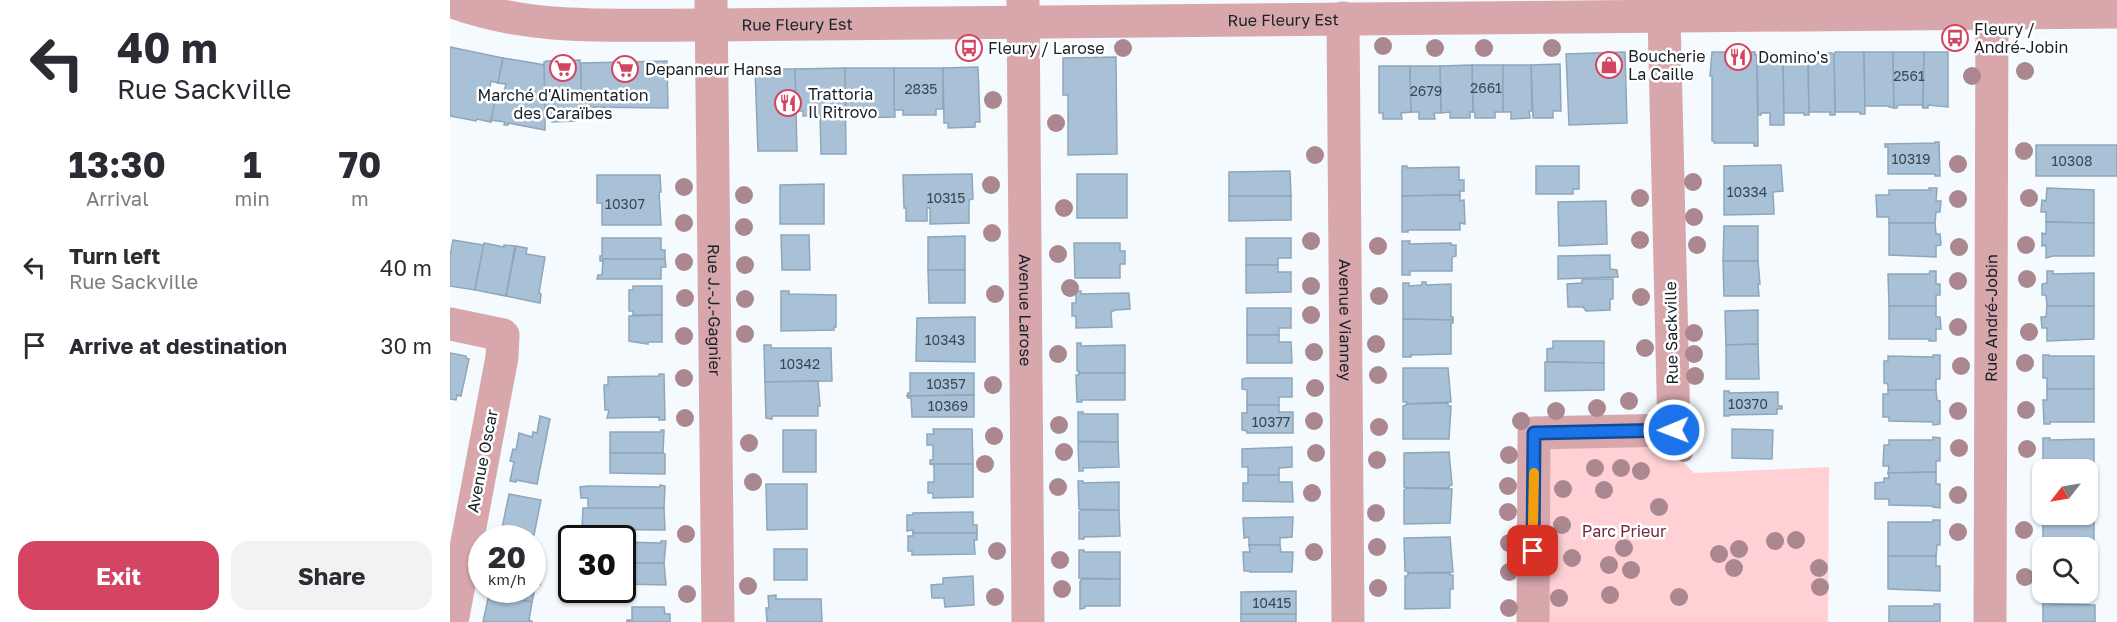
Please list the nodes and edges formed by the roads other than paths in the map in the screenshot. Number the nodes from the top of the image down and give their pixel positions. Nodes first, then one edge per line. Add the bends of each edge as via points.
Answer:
1 (458, 2) edge
2 (518, 10) edge
3 (1023, 10) edge
4 (2117, 12) edge
5 (711, 13) edge
6 (1992, 13) junction
7 (1664, 16) junction
8 (1343, 18) junction
9 (450, 324) edge
10 (452, 622) edge
11 (718, 622) edge
12 (1028, 622) edge
13 (1348, 622) edge
14 (1533, 622) edge
15 (1990, 622) edge

1 - 2 street, Rue Fleury Est
2 - 5 street, Rue Fleury Est via 547,24
3 - 5 street, Rue Fleury Est
3 - 8 street, Rue Fleury Est
3 - 12 street, Avenue Larose
4 - 6 street, Rue Fleury Est
5 - 11 street, Rue J.-J.-Gagnier
6 - 7 street, Rue Fleury Est
6 - 15 street, Rue André-Jobin
7 - 8 street, Rue Fleury Est
7 - 14 street, Rue Sackville via 1674,430 1534,433
8 - 13 street, Avenue Vianney
9 - 10 street, Avenue Oscar via 503,335

